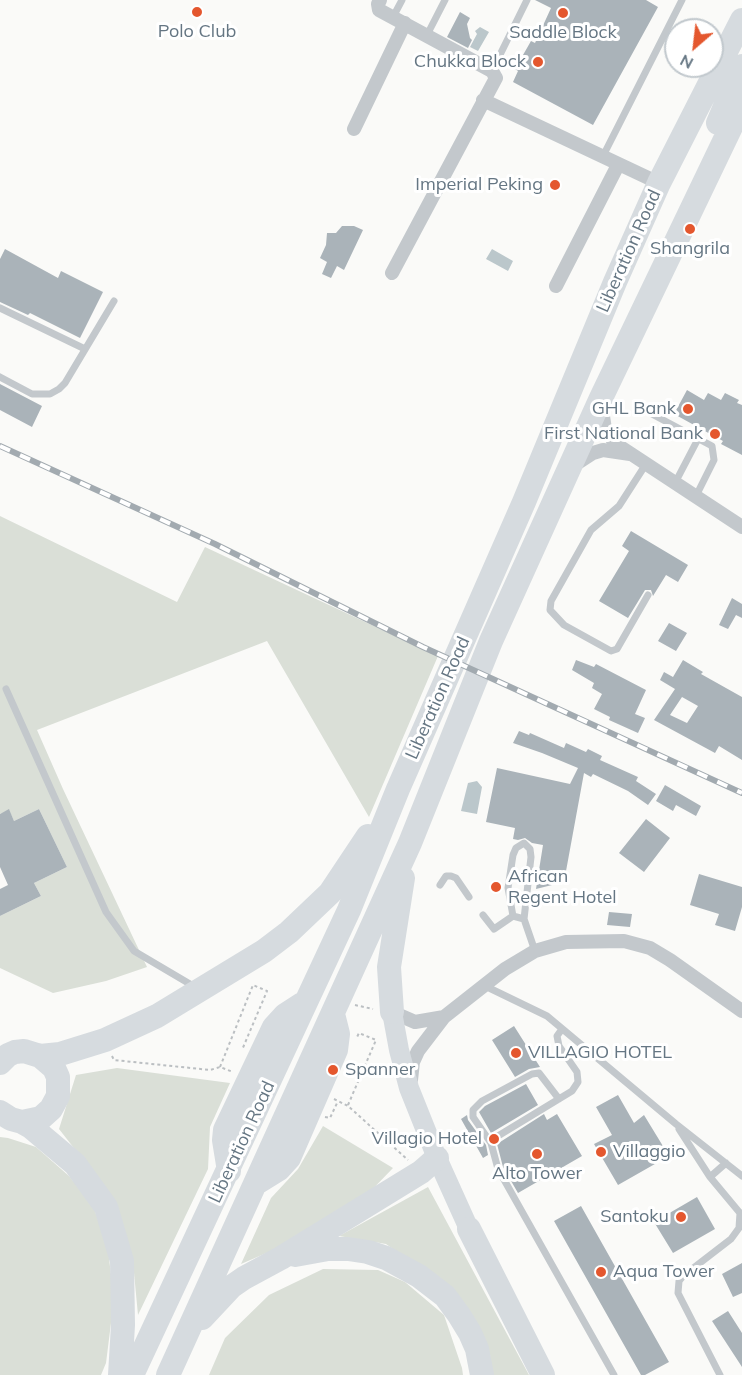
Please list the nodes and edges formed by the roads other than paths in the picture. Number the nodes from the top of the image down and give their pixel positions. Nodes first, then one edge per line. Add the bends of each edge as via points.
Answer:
1 (380, 0) edge
2 (402, 0) edge
3 (445, 0) edge
4 (526, 0) edge
5 (682, 0) edge
6 (399, 20) junction
7 (742, 21) edge
8 (427, 35) junction
9 (742, 66) edge
10 (492, 71) junction
11 (483, 100) junction
12 (742, 104) edge
13 (354, 129) dead end
14 (602, 158) junction
15 (618, 165) junction
16 (711, 169) junction
17 (659, 183) junction
18 (392, 273) dead end
19 (556, 286) dead end
20 (114, 301) dead end
21 (0, 308) edge
22 (85, 349) junction
23 (0, 377) edge
24 (601, 398) junction
25 (650, 413) dead end
26 (698, 439) junction
27 (630, 454) junction
28 (646, 464) junction
29 (569, 469) junction
30 (675, 483) junction
31 (696, 496) junction
32 (742, 527) edge
33 (648, 595) dead end
34 (6, 689) dead end
35 (398, 789) junction
36 (410, 843) junction
37 (440, 885) dead end
38 (469, 897) dead end
39 (483, 915) dead end
40 (513, 916) junction
41 (524, 919) junction
42 (534, 951) junction
43 (485, 986) junction
44 (200, 990) junction
45 (742, 1011) edge
46 (392, 1012) junction
47 (444, 1017) junction
48 (562, 1029) junction
49 (40, 1056) junction
50 (0, 1063) edge
51 (409, 1088) junction
52 (559, 1099) junction
53 (8, 1119) edge
54 (676, 1124) junction
55 (491, 1143) junction
56 (726, 1163) junction
57 (429, 1165) junction
58 (742, 1176) edge
59 (710, 1177) junction
60 (741, 1213) edge
61 (469, 1229) joint
62 (281, 1258) junction
63 (188, 1332) junction
64 (120, 1375) edge
65 (132, 1375) edge
66 (168, 1375) edge
67 (483, 1375) edge
68 (543, 1375) edge
69 (614, 1375) edge
70 (720, 1375) edge

1 - 6 street via 379,10
2 - 6 lane
3 - 8 lane
4 - 10 lane
5 - 14 lane
6 - 8 street
6 - 13 street
7 - 17 highway, Liberation Road
8 - 10 street
9 - 16 highway via 721,112 709,157
10 - 11 street via 496,78
11 - 14 street
11 - 18 street
12 - 16 highway, Liberation Road
14 - 15 street
15 - 17 street
15 - 19 street
16 - 24 highway, Liberation Road
17 - 35 highway, Liberation Road
20 - 22 lane
21 - 22 lane
22 - 23 lane via 65,383 50,394 32,394
24 - 27 street via 605,429
24 - 29 highway, Liberation Road
25 - 26 lane
26 - 30 lane
26 - 31 lane via 712,446 714,460
27 - 28 street
27 - 29 street via 603,450
28 - 30 street
28 - 33 lane via 620,506 591,530 551,601 550,610 564,625 611,651 617,649
29 - 36 highway, Liberation Road via 491,642
30 - 31 street
31 - 32 street
34 - 44 lane via 106,912 134,951
35 - 44 highway via 330,892 264,951
35 - 65 highway, Liberation Road via 349,910
36 - 46 highway via 389,967
36 - 63 highway, Liberation Road via 342,1010 336,1050 289,1158 256,1183
37 - 38 lane via 446,876 456,878
39 - 40 lane via 494,929
40 - 41 lane
40 - 41 lane via 508,888 513,855 524,843 531,857
41 - 42 lane
42 - 43 street
42 - 45 street via 566,942 624,940 650,948 670,960
43 - 47 street
43 - 48 lane via 547,1016
44 - 49 highway via 105,1040
46 - 47 street via 415,1022
46 - 51 street
47 - 51 street via 418,1051
48 - 52 lane via 557,1036 559,1046 577,1072 578,1082
48 - 54 lane
49 - 50 highway via 15,1052
49 - 53 highway via 54,1068 58,1096 40,1118
51 - 57 street
52 - 55 lane
52 - 55 lane via 539,1073 482,1101 472,1117
53 - 64 highway via 32,1127 75,1164 106,1207 122,1261
54 - 56 lane
54 - 59 lane
55 - 69 lane via 498,1169
56 - 58 lane
56 - 59 lane
57 - 61 street
57 - 62 highway
59 - 60 lane
60 - 70 lane via 739,1228 731,1239 679,1281 678,1293
61 - 68 highway
62 - 63 highway via 231,1287
62 - 67 highway via 348,1249 401,1265 445,1296 470,1333
63 - 66 highway, Liberation Road

